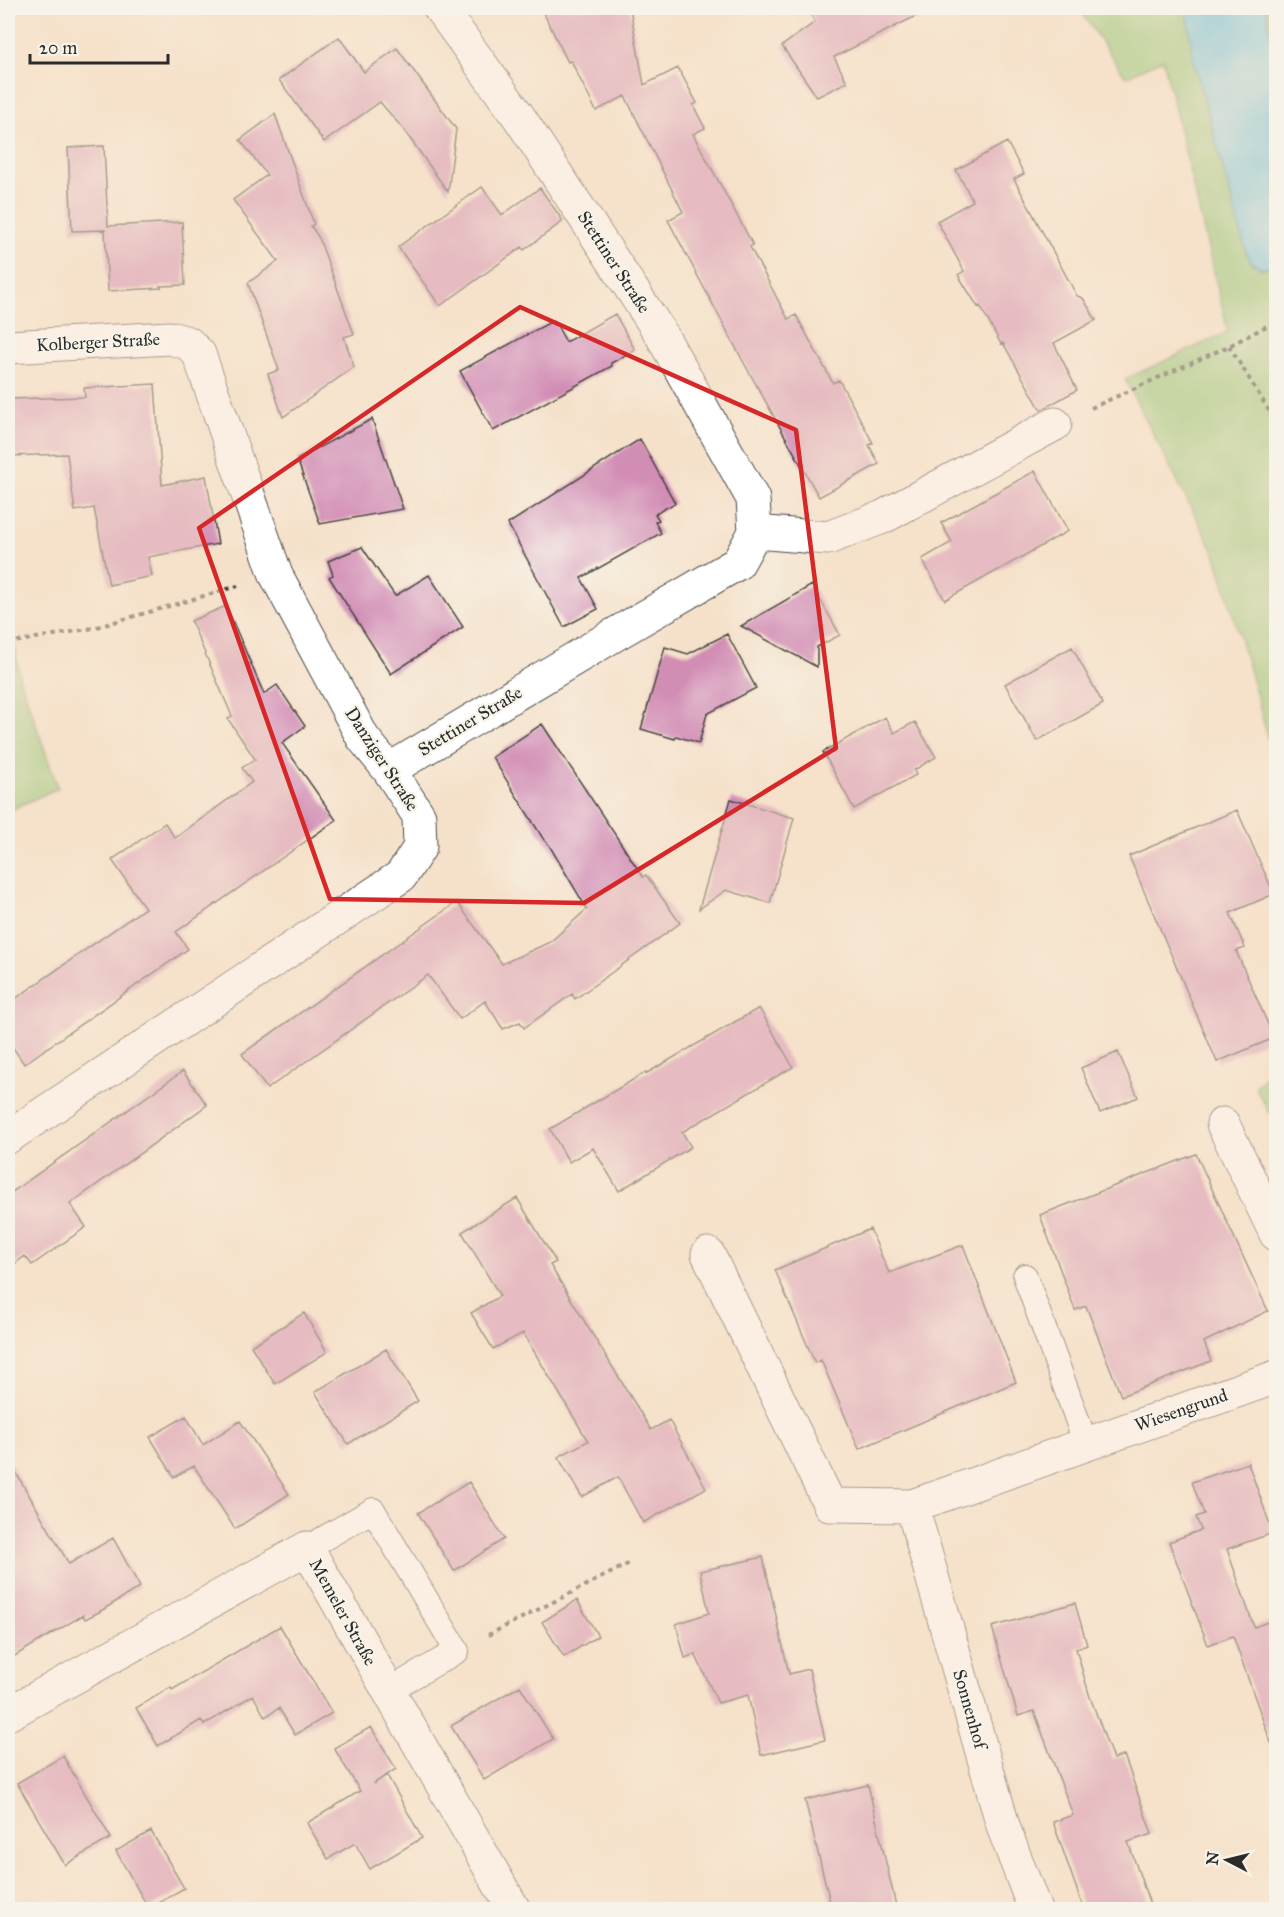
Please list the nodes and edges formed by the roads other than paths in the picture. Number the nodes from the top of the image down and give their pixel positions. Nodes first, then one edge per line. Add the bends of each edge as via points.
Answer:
1 (440, 8) edge
2 (188, 343) joint
3 (8, 347) edge
4 (1055, 424) road end
5 (755, 532) junction
6 (389, 770) junction
7 (1223, 1124) dead end
8 (8, 1137) edge
9 (1276, 1234) edge
10 (708, 1254) dead end
11 (1024, 1276) dead end
12 (1276, 1377) edge
13 (1086, 1444) junction
14 (912, 1506) junction
15 (307, 1548) junction
16 (387, 1691) junction
17 (8, 1714) edge
18 (514, 1910) edge
19 (1035, 1910) edge

1 - 5 street, Stettiner Straße via 519,117 661,334 753,499
2 - 3 street, Kolberger Straße via 170,338
2 - 6 street, Danziger Straße via 199,354 276,575 363,738
4 - 5 street via 883,517 828,538
5 - 6 street, Stettiner Straße via 738,563
6 - 8 street, Danziger Straße via 419,816 420,847 401,876
7 - 9 street
10 - 14 street via 830,1505
11 - 13 lane
12 - 13 street, Wiesengrund
13 - 14 street
14 - 19 street, Sonnenhof via 1004,1829
15 - 16 street, Memeler Straße
15 - 16 lane via 374,1510 457,1651
15 - 17 street, Memeler Straße
16 - 18 street, Memeler Straße

